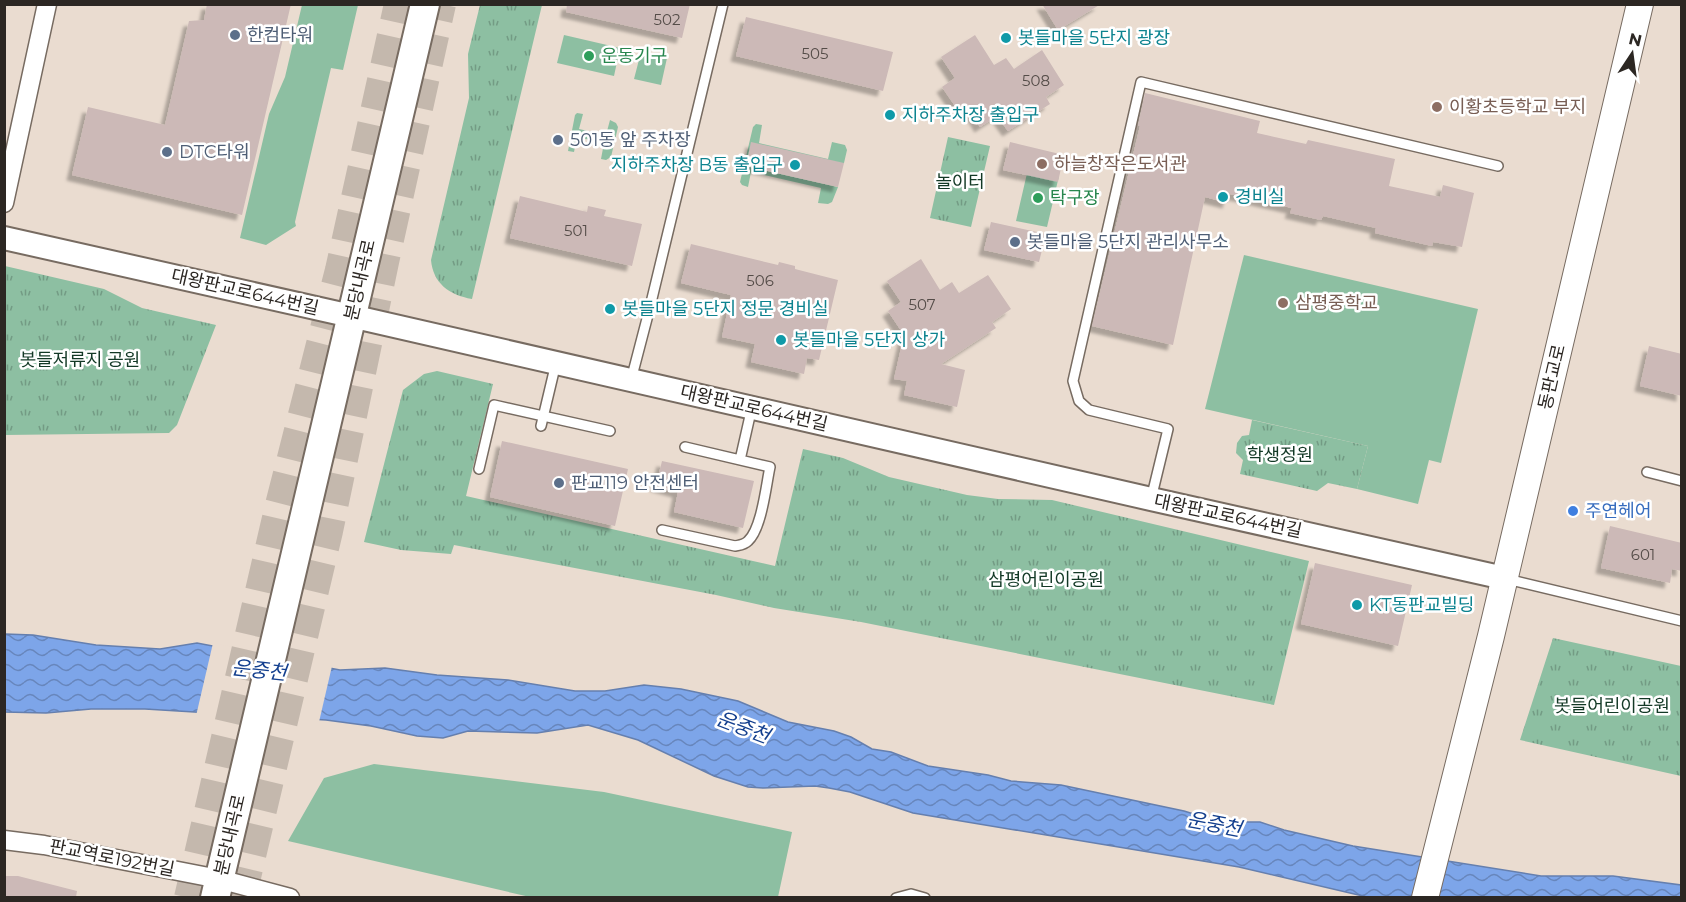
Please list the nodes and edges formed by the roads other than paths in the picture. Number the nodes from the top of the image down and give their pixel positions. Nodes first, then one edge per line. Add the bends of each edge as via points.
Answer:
1 (47, 4) edge
2 (425, 4) edge
3 (723, 4) edge
4 (1640, 4) edge
5 (1498, 166) dead end
6 (4, 203) edge
7 (4, 238) edge
8 (351, 316) junction
9 (556, 363) junction
10 (630, 380) junction
11 (752, 407) junction
12 (542, 421) junction
13 (610, 431) dead end
14 (685, 447) dead end
15 (740, 460) junction
16 (479, 469) dead end
17 (1647, 472) dead end
18 (1682, 481) edge
19 (1151, 500) junction
20 (662, 530) dead end
21 (1504, 578) junction
22 (1682, 621) edge
23 (4, 840) edge
24 (217, 888) edge
25 (290, 897) edge
26 (896, 897) edge
27 (925, 897) edge
28 (1425, 897) edge

1 - 6 street
2 - 8 main road, 분당내곡로
3 - 10 lane
4 - 21 main road, 동판교로
5 - 19 lane via 1141,82 1073,381 1079,401 1089,410 1168,429
7 - 8 street, 대왕판교로644번길
8 - 9 street, 대왕판교로644번길
8 - 24 main road, 분당내곡로
9 - 10 street, 대왕판교로644번길
9 - 12 lane
10 - 11 street, 대왕판교로644번길
11 - 15 lane
11 - 19 street, 대왕판교로644번길
12 - 13 lane
12 - 16 lane via 494,405
14 - 15 lane
15 - 20 lane via 770,466 755,529 746,543 728,545
17 - 18 lane
19 - 21 street, 대왕판교로644번길
21 - 22 lane
21 - 28 main road, 동판교로
23 - 24 street, 판교역로192번길 via 44,845
24 - 25 street, 판교역로192번길
26 - 27 lane

